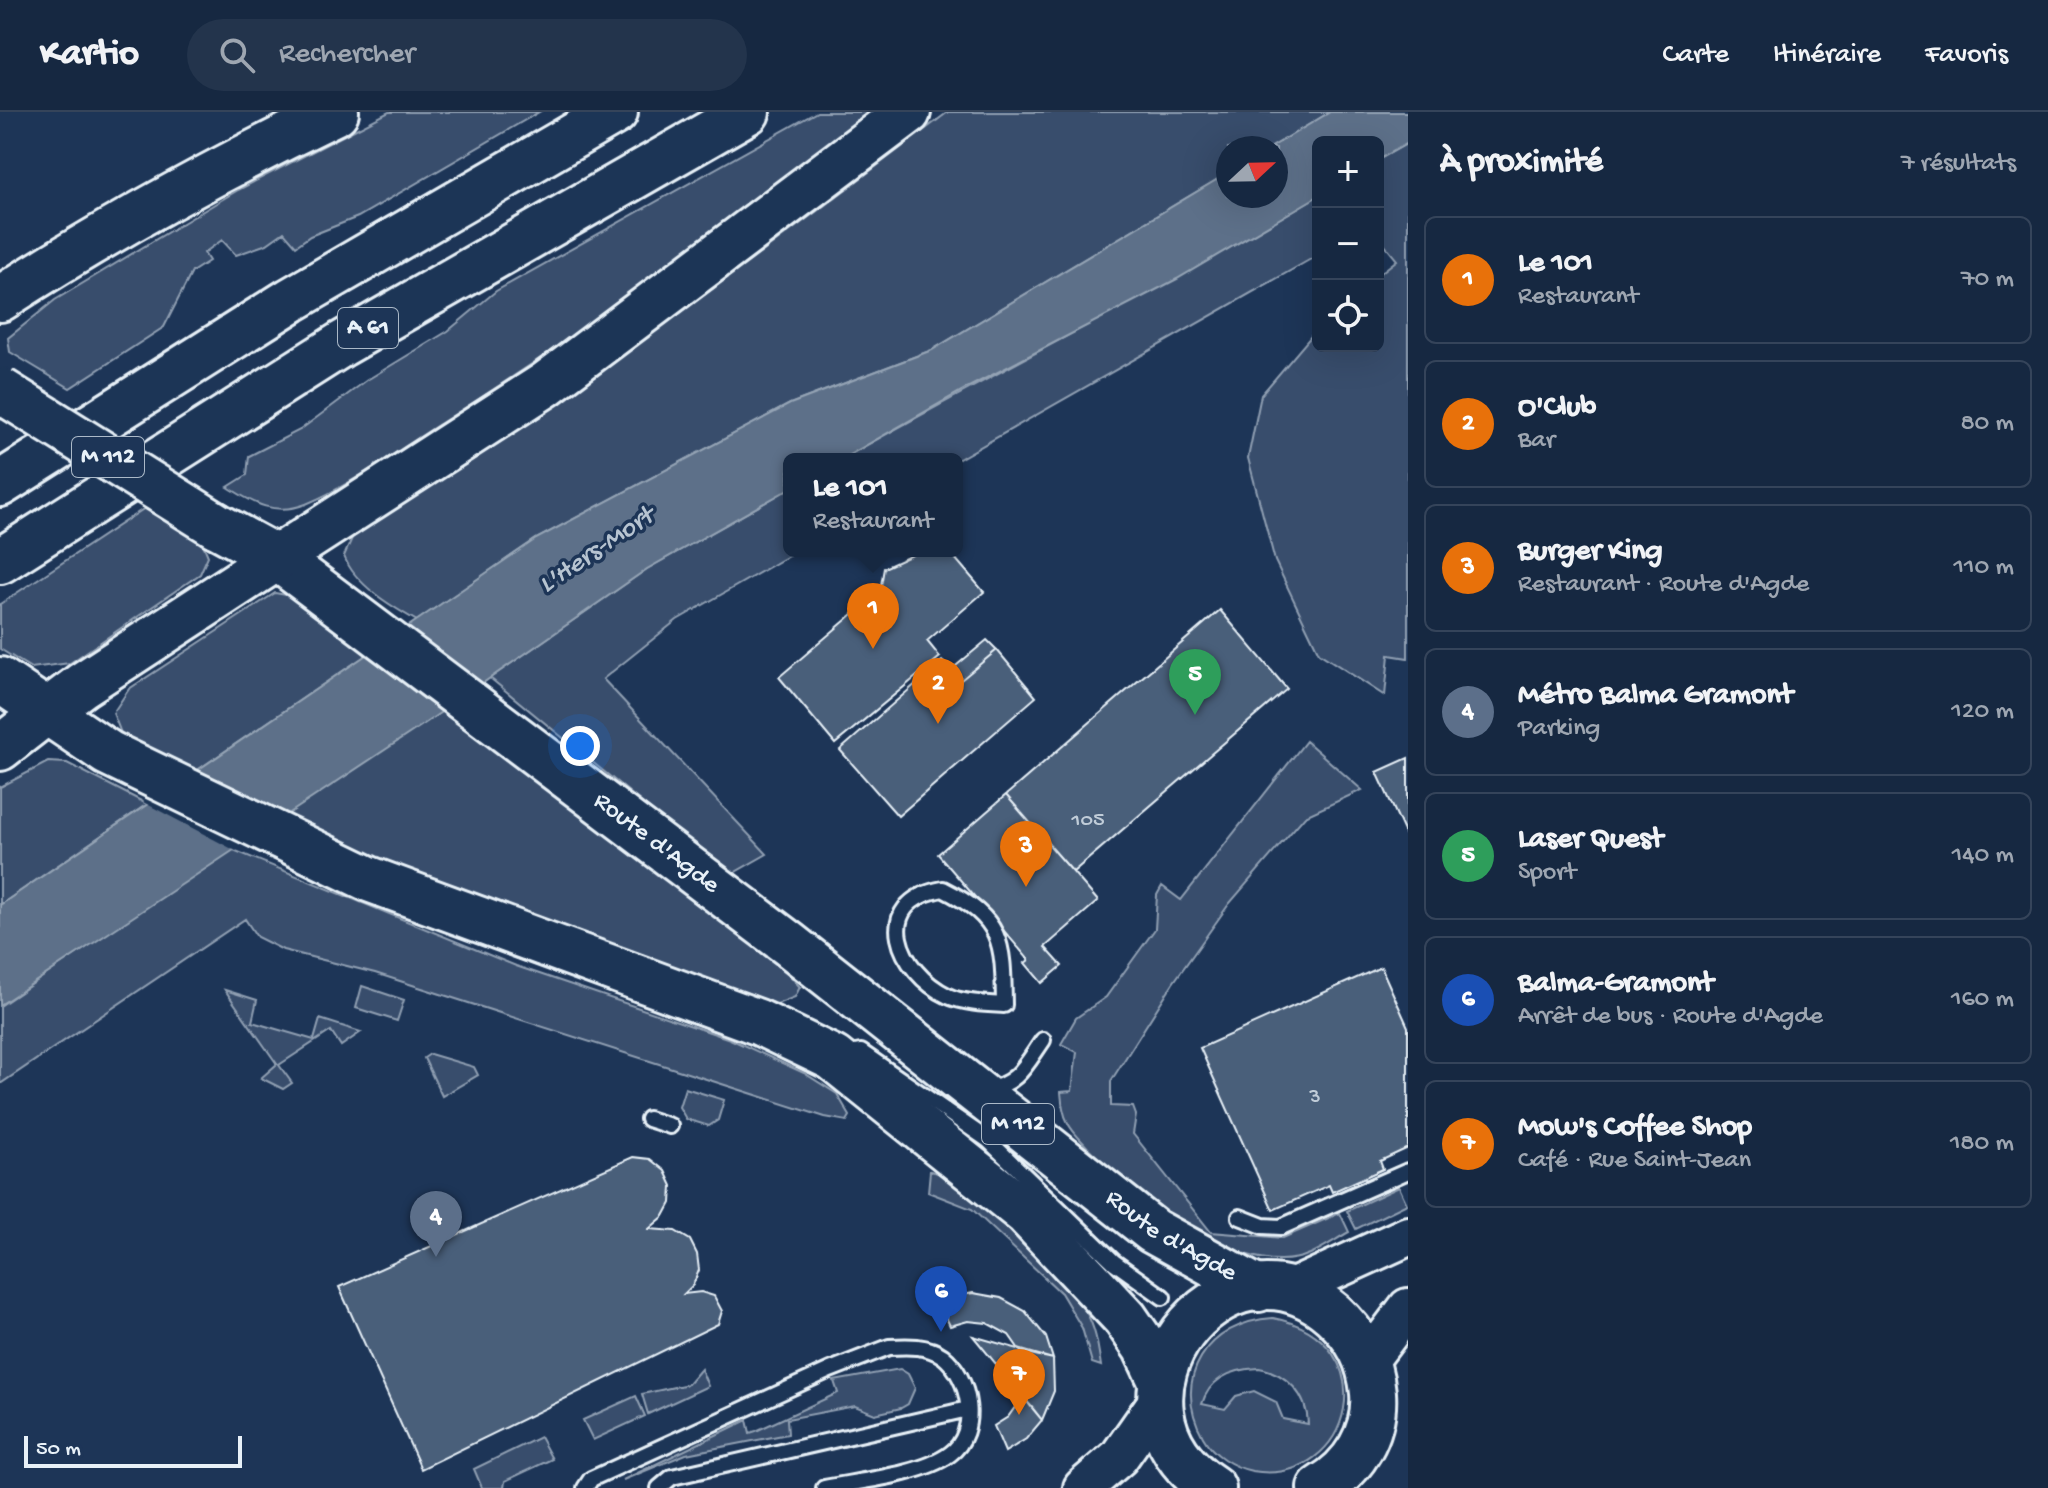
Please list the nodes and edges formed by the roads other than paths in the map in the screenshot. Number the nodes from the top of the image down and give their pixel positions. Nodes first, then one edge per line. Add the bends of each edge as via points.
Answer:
1 (336, 112) edge
2 (615, 112) edge
3 (747, 112) edge
4 (908, 112) edge
5 (0, 299) edge
6 (0, 390) edge
7 (0, 484) edge
8 (277, 558) junction
9 (0, 561) edge
10 (0, 680) edge
11 (45, 713) junction
12 (0, 748) edge
13 (1004, 1005) joint
14 (1043, 1040) dead end
15 (833, 1058) junction
16 (977, 1092) junction
17 (648, 1119) dead end
18 (670, 1126) dead end
19 (1408, 1171) edge
20 (1240, 1217) dead end
21 (1408, 1236) edge
22 (1272, 1290) junction
23 (1163, 1297) dead end
24 (1408, 1308) edge
25 (1368, 1361) junction
26 (1160, 1391) junction
27 (968, 1409) junction
28 (1361, 1469) edge
29 (585, 1488) edge
30 (659, 1488) edge
31 (824, 1488) edge
32 (1083, 1488) edge
33 (1213, 1488) edge
34 (1320, 1488) edge

1 - 5 main road via 213,173
2 - 7 main road, A 61 via 291,300
3 - 9 main road, A 61 via 342,344
4 - 8 main road via 545,385
6 - 8 main road, Route d'Agde / M 112, bridge
8 - 11 main road
8 - 16 main road, Route d'Agde / M 112
10 - 11 main road, M 112
11 - 12 main road
11 - 15 main road, M 112 via 108,753 369,879 758,1022
13 - 13 lane via 949,997 906,959 896,928 914,898 943,889 966,900 998,935
14 - 16 lane via 1006,1086
15 - 23 lane via 861,1052 988,1140 1122,1269
15 - 26 main road, M 112 via 1026,1213 1125,1318 1145,1347
16 - 22 main road, Route d'Agde / M 112 via 1153,1231
17 - 18 lane
19 - 20 lane via 1281,1227
21 - 22 street
22 - 25 main road, Route d'Agde via 1326,1308 1355,1336
22 - 26 main road via 1213,1304 1194,1318 1171,1348
24 - 25 street
25 - 28 main road via 1373,1396
26 - 32 street via 1119,1457
26 - 33 main road via 1164,1425 1184,1464
27 - 29 lane via 958,1374 943,1356 918,1346 889,1347 663,1445 591,1479
27 - 30 lane via 672,1477
27 - 31 lane via 968,1430 950,1454 918,1467
28 - 34 main road via 1346,1471

